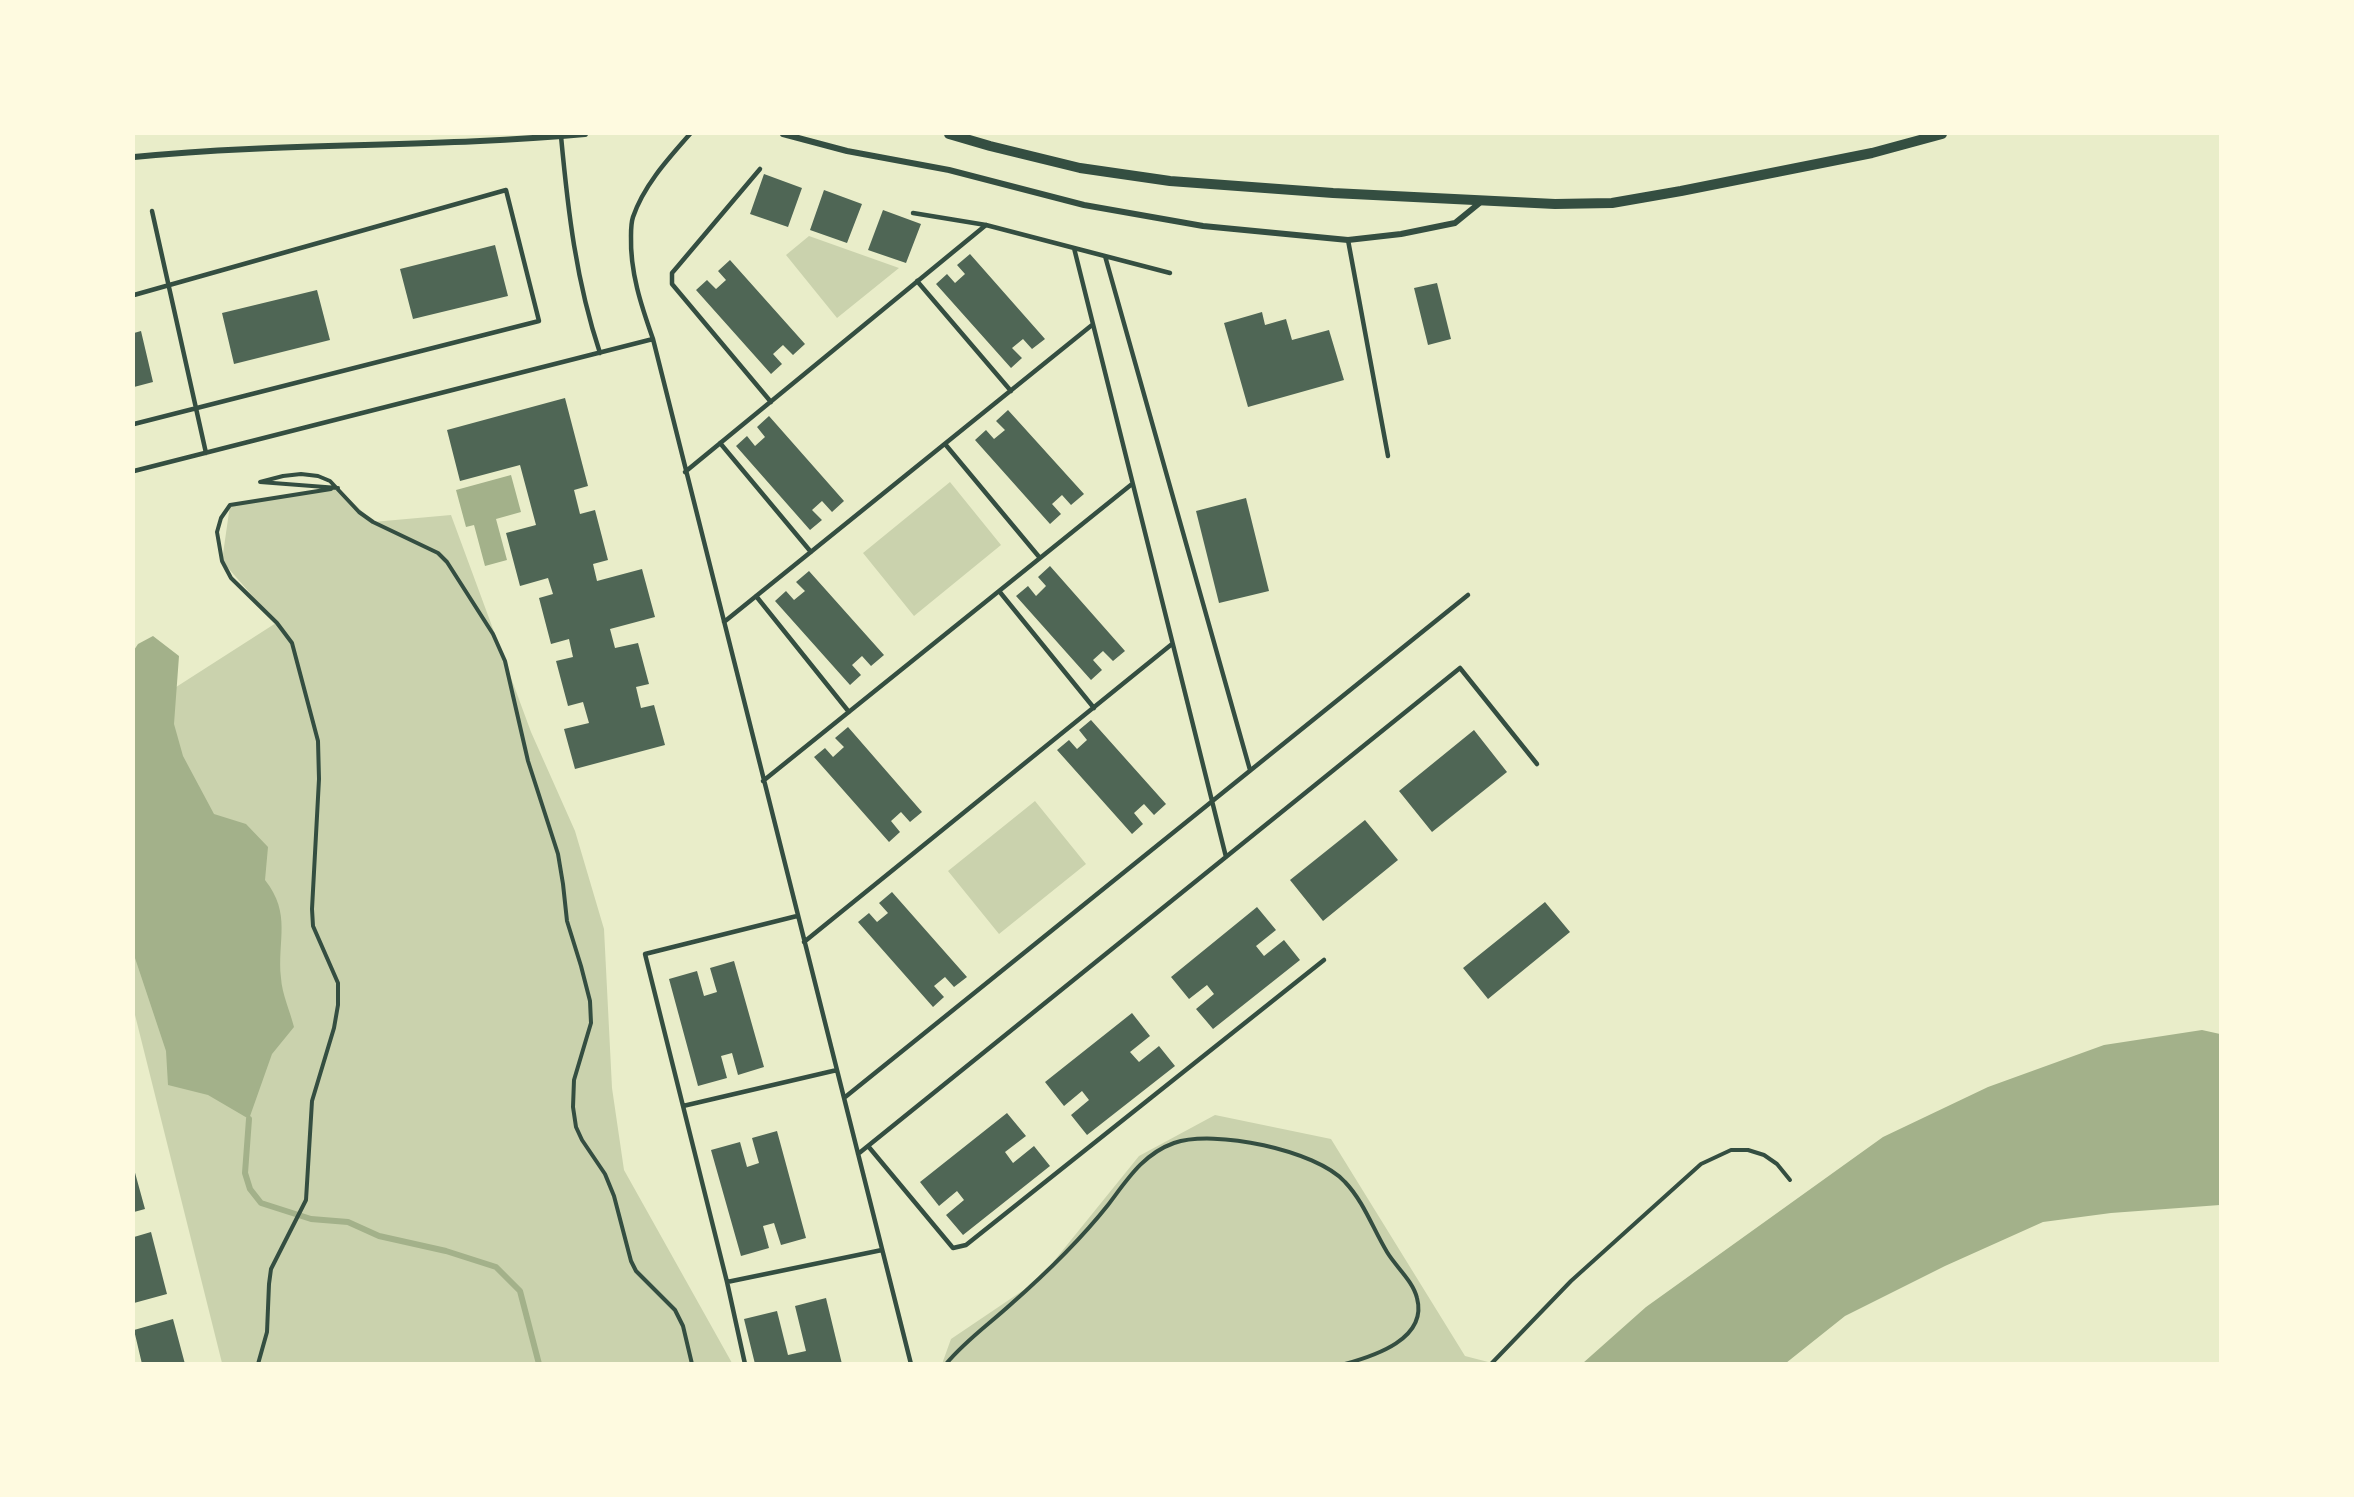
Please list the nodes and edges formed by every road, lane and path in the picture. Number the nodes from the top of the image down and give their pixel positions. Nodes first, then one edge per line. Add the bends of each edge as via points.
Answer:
1 (585, 134) edge
2 (690, 134) edge
3 (783, 134) edge
4 (949, 134) edge
5 (1941, 134) edge
6 (561, 136) junction
7 (134, 157) edge
8 (760, 169) dead end
9 (1482, 201) junction
10 (152, 212) dead end
11 (913, 213) dead end
12 (986, 225) junction
13 (1348, 240) junction
14 (1074, 248) junction
15 (1105, 256) junction
16 (1170, 273) dead end
17 (917, 281) junction
18 (168, 285) junction
19 (134, 295) edge
20 (1092, 325) junction
21 (653, 339) junction
22 (600, 353) junction
23 (1011, 391) junction
24 (771, 402) junction
25 (195, 408) junction
26 (134, 424) edge
27 (720, 443) junction
28 (945, 444) junction
29 (206, 453) junction
30 (1388, 456) dead end
31 (134, 471) edge
32 (685, 472) junction
33 (1132, 484) junction
34 (338, 488) junction
35 (811, 552) junction
36 (1040, 558) junction
37 (999, 591) junction
38 (1468, 595) dead end
39 (756, 597) junction
40 (724, 622) junction
41 (1172, 644) junction
42 (1094, 708) junction
43 (849, 712) junction
44 (1537, 764) dead end
45 (1250, 770) junction
46 (764, 781) junction
47 (1212, 801) junction
48 (1226, 857) junction
49 (797, 915) junction
50 (804, 942) junction
51 (1324, 960) dead end
52 (837, 1070) junction
53 (844, 1098) junction
54 (683, 1106) junction
55 (868, 1146) junction
56 (858, 1154) junction
57 (1790, 1180) dead end
58 (882, 1250) junction
59 (727, 1282) junction
60 (258, 1364) edge
61 (692, 1364) edge
62 (745, 1364) edge
63 (911, 1364) edge
64 (946, 1364) edge
65 (1345, 1364) edge
66 (1491, 1364) edge

1 - 6 street
2 - 21 lane via 645,191 632,219 630,257
3 - 13 street via 1095,207 1203,226
4 - 9 street via 1080,168 1170,181
5 - 9 street via 1872,153 1612,203
6 - 7 street via 193,151
6 - 22 lane via 576,262 585,309
8 - 24 lane via 672,273 672,284
9 - 13 street via 1455,223
10 - 18 lane
11 - 12 lane
12 - 14 lane
12 - 17 lane
13 - 30 lane
14 - 15 lane
14 - 20 lane
15 - 16 lane
15 - 45 lane
17 - 23 lane
17 - 24 lane
18 - 19 lane
18 - 25 lane
18 - 25 lane via 506,190 539,321
20 - 23 lane
20 - 33 lane
21 - 22 lane
21 - 32 lane
22 - 29 lane
23 - 28 lane
24 - 27 lane
25 - 26 lane
25 - 29 lane
27 - 32 lane
27 - 35 lane
28 - 35 lane
28 - 36 lane
29 - 31 lane
32 - 40 lane
33 - 36 lane
33 - 41 lane
34 - 34 path via 327,487 260,482 300,474 318,476
34 - 60 path via 230,505 217,532 222,561 231,578 292,643 318,741 313,926 338,983 329,1049 312,1101 306,1200 271,1269 267,1332
34 - 61 path via 373,522 447,562 493,634 505,661 528,761 558,854 567,921 590,1001 591,1023 574,1080 576,1127 614,1196 630,1262 675,1310
35 - 39 lane
36 - 37 lane
37 - 42 lane
37 - 43 lane
38 - 45 lane
39 - 40 lane
39 - 43 lane
40 - 46 lane
41 - 42 lane
41 - 47 lane
42 - 50 lane
43 - 46 lane
44 - 48 lane via 1460,669
45 - 47 lane
46 - 49 lane
47 - 48 lane
47 - 53 lane
48 - 55 lane
49 - 50 lane
49 - 54 lane via 645,954
50 - 52 lane
51 - 55 lane via 966,1245 953,1248
52 - 53 lane
52 - 54 lane
53 - 56 lane
54 - 59 lane
55 - 56 lane
56 - 58 lane
57 - 66 path via 1777,1164 1748,1149 1731,1150 1701,1164 1571,1281
58 - 59 lane
58 - 63 lane
59 - 62 lane
64 - 65 path via 1101,1215 1146,1158 1174,1143 1198,1138 1236,1140 1307,1158 1344,1180 1357,1198 1388,1254 1413,1288 1418,1307 1415,1323 1406,1336 1391,1347

